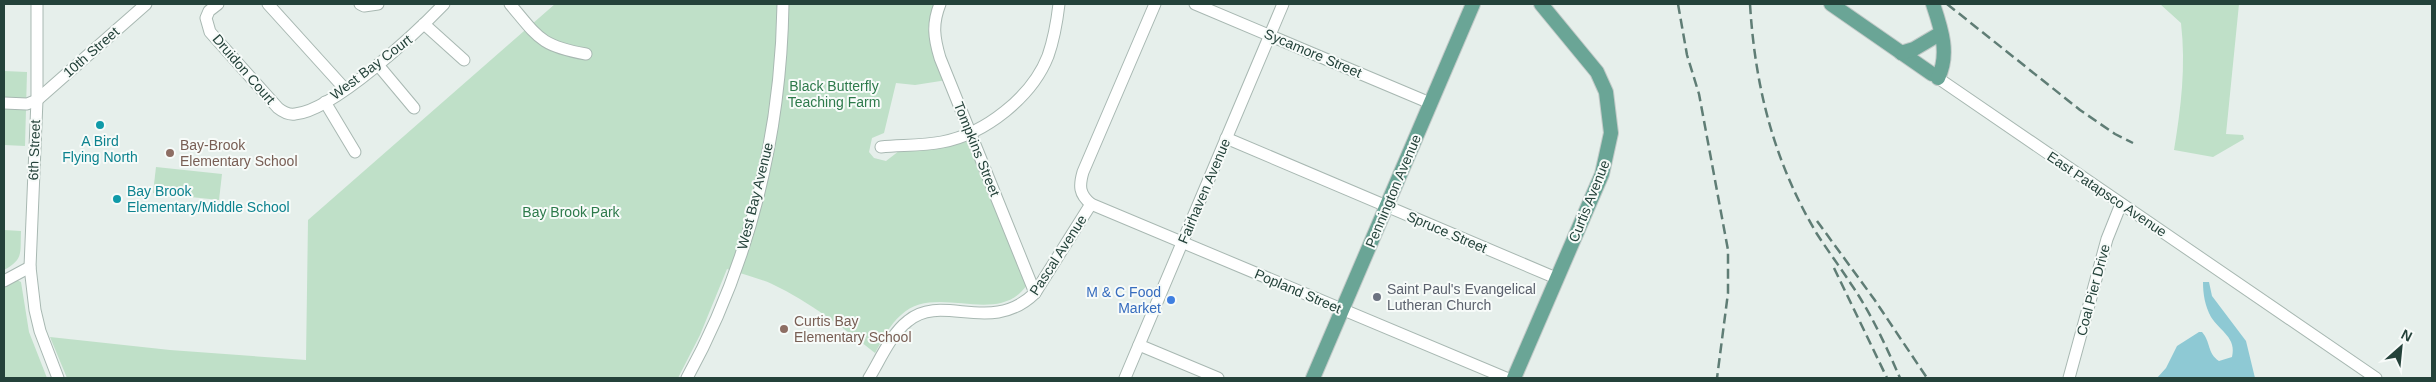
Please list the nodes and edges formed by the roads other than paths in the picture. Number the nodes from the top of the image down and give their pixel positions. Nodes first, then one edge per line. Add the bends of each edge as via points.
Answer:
1 (37, 4) edge
2 (146, 4) edge
3 (218, 4) edge
4 (268, 4) edge
5 (378, 4) edge
6 (444, 4) edge
7 (510, 4) edge
8 (783, 4) edge
9 (940, 4) edge
10 (1059, 4) edge
11 (1155, 4) edge
12 (1195, 4) edge
13 (1283, 4) edge
14 (1473, 4) edge
15 (1825, 4) edge
16 (362, 5) edge
17 (1542, 5) edge
18 (1933, 5) edge
19 (1835, 7) edge
20 (424, 24) junction
21 (1270, 35) junction
22 (1936, 36) junction
23 (1901, 52) junction
24 (586, 54) dead end
25 (464, 60) dead end
26 (378, 65) junction
27 (1935, 76) junction
28 (345, 89) junction
29 (37, 100) junction
30 (325, 102) junction
31 (1430, 103) junction
32 (4, 104) edge
33 (414, 108) dead end
34 (290, 114) joint
35 (971, 132) junction
36 (1226, 138) junction
37 (881, 147) dead end
38 (354, 152) dead end
39 (1091, 204) junction
40 (2121, 204) junction
41 (1386, 206) junction
42 (1182, 242) junction
43 (30, 266) junction
44 (1556, 278) junction
45 (4, 281) edge
46 (1035, 293) junction
47 (1342, 310) junction
48 (1139, 345) junction
49 (58, 378) edge
50 (687, 378) edge
51 (869, 378) edge
52 (1125, 378) edge
53 (1218, 378) edge
54 (1314, 378) edge
55 (1506, 378) edge
56 (1514, 378) edge
57 (2069, 378) edge
58 (2376, 378) edge

1 - 29 street, 6th Street
2 - 29 street, 10th Street
3 - 34 street, Druidon Court via 206,18 210,32 278,108
4 - 28 street
5 - 16 street
6 - 20 street, West Bay Court
7 - 24 street via 545,42
8 - 50 street, West Bay Avenue via 780,67 763,177 752,220 724,300
9 - 35 street, Tompkins Street via 934,24 935,42
10 - 35 street via 1053,38 1039,74 1002,113
11 - 39 street, Pascal Avenue via 1083,172 1081,193
12 - 21 street, Sycamore Street
13 - 21 street, Fairhaven Avenue
14 - 31 main road, Pennington Avenue
15 - 19 main road, East Patapsco Avenue
17 - 44 main road, Curtis Avenue via 1596,72 1606,92 1611,133 1602,174
18 - 22 main road
18 - 27 main road via 1943,39 1943,68
19 - 23 main road, East Patapsco Avenue
20 - 25 street
20 - 26 street, West Bay Court
21 - 31 street, Sycamore Street
21 - 36 street, Fairhaven Avenue
22 - 23 main road via 1914,49
22 - 27 main road
23 - 27 main road, East Patapsco Avenue
26 - 28 street, West Bay Court
26 - 33 street
27 - 40 street, East Patapsco Avenue
28 - 30 street, West Bay Court
29 - 32 street via 28,104
29 - 43 street, 6th Street
30 - 34 street, West Bay Court via 305,112
30 - 38 street
31 - 41 main road, Pennington Avenue
35 - 37 street via 943,142
35 - 46 street, Tompkins Street
36 - 41 street, Spruce Street
36 - 42 street, Fairhaven Avenue
39 - 42 street, Popland Street
39 - 46 street, Pascal Avenue
40 - 57 street, Coal Pier Drive via 2107,240
40 - 58 street, East Patapsco Avenue
41 - 44 street, Spruce Street
41 - 47 main road, Pennington Avenue
42 - 47 street, Popland Street
42 - 48 street, Fairhaven Avenue
43 - 45 street
43 - 49 street, 6th Street via 35,310
44 - 56 main road, Curtis Avenue
46 - 51 street, Pascal Avenue via 1022,304 1003,312 932,311 914,316 899,330
47 - 54 main road, Pennington Avenue
47 - 55 street, Popland Street
48 - 52 street, Fairhaven Avenue
48 - 53 street

